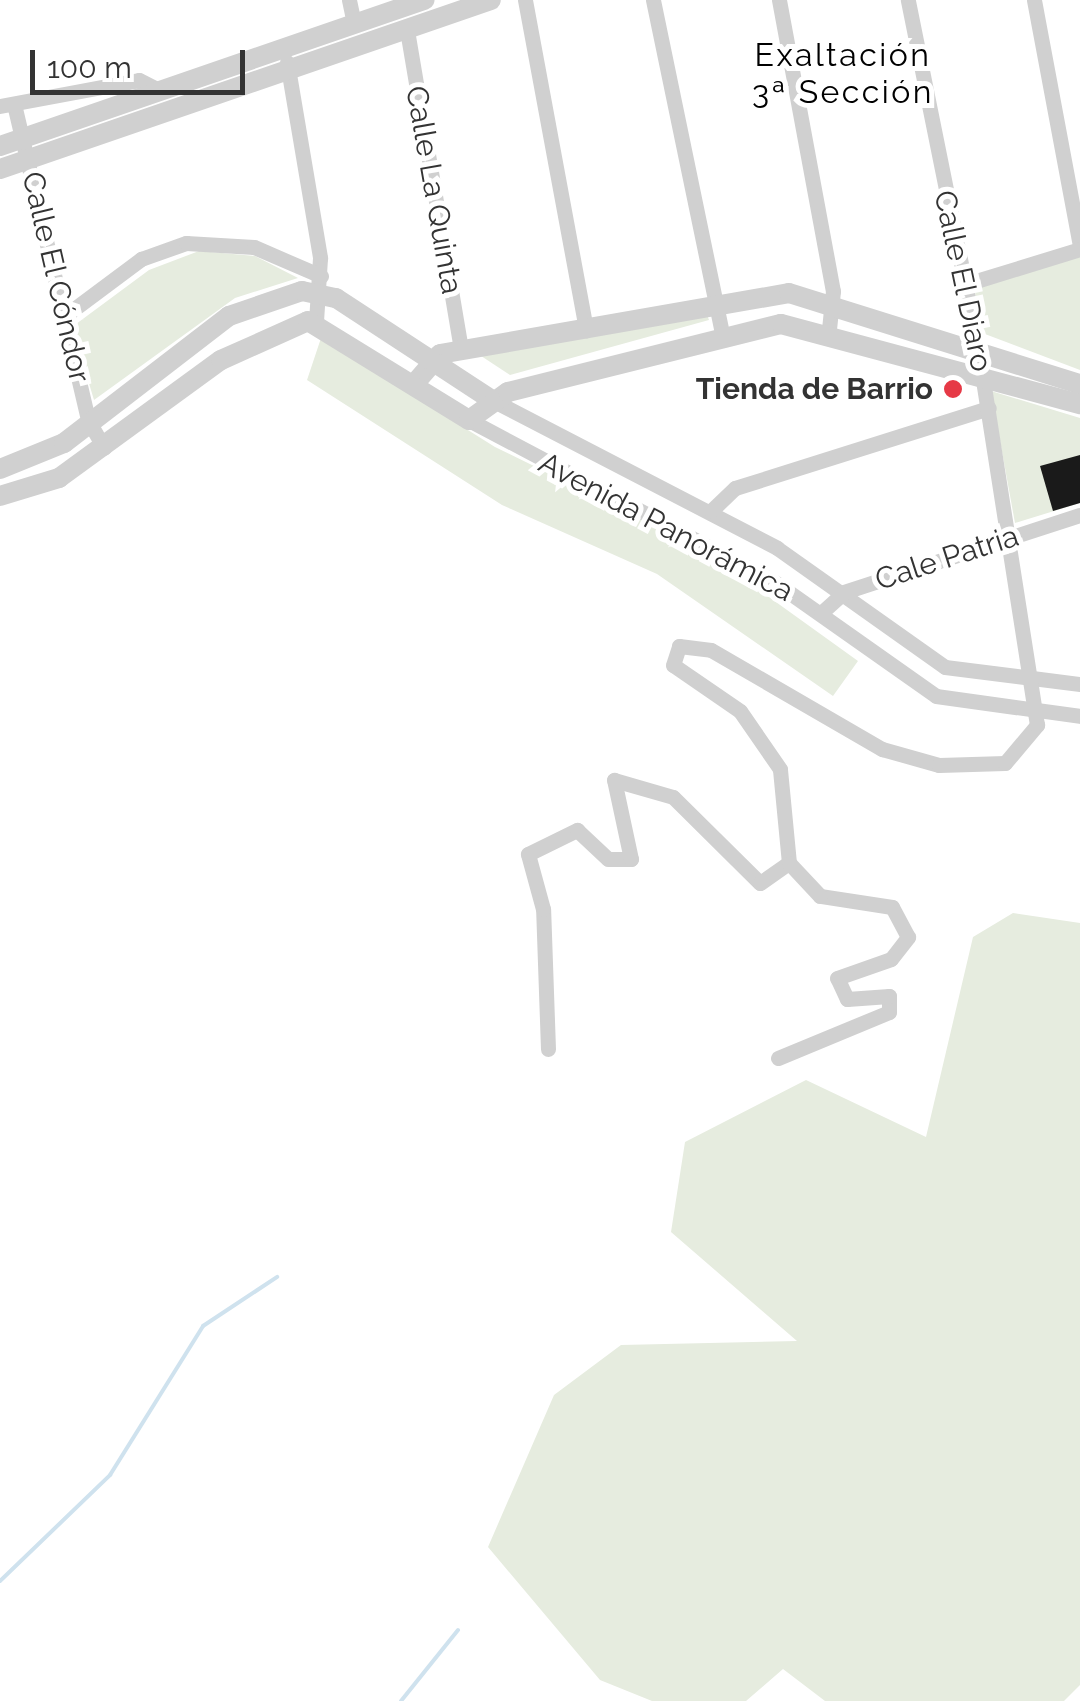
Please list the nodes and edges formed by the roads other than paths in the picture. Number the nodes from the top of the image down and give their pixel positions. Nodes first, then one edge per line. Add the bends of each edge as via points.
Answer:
1 (349, 0) edge
2 (425, 0) edge
3 (491, 0) edge
4 (526, 0) edge
5 (653, 0) edge
6 (779, 0) edge
7 (908, 0) edge
8 (1034, 0) edge
9 (354, 24) junction
10 (407, 30) junction
11 (284, 48) junction
12 (288, 70) junction
13 (159, 90) junction
14 (7, 105) edge
15 (24, 138) junction
16 (0, 146) edge
17 (29, 160) junction
18 (0, 169) edge
19 (1080, 247) edge
20 (321, 285) junction
21 (962, 285) junction
22 (834, 304) junction
23 (711, 306) junction
24 (66, 315) junction
25 (316, 322) junction
26 (586, 330) junction
27 (829, 330) junction
28 (723, 339) junction
29 (461, 350) junction
30 (433, 359) junction
31 (981, 363) junction
32 (415, 384) junction
33 (1080, 384) edge
34 (492, 400) junction
35 (1080, 404) edge
36 (988, 408) junction
37 (470, 420) junction
38 (89, 422) junction
39 (104, 448) junction
40 (0, 469) edge
41 (0, 496) edge
42 (711, 511) junction
43 (1080, 515) edge
44 (1010, 536) junction
45 (844, 592) junction
46 (821, 614) junction
47 (1035, 681) junction
48 (1080, 684) edge
49 (1040, 711) junction
50 (1080, 716) edge
51 (788, 863) junction
52 (548, 1049) dead end
53 (778, 1058) dead end

1 - 9 street
2 - 9 street
3 - 10 street
4 - 26 street
5 - 23 street
6 - 22 street
7 - 21 street, Calle El Diaro
8 - 19 street
9 - 11 street
10 - 12 street
10 - 29 street, Calle La Quinta
11 - 12 street
11 - 13 street
12 - 17 street
12 - 20 street
13 - 14 street via 139,80
13 - 15 street
14 - 15 street, Calle El Cóndor
15 - 16 street
15 - 17 street, Calle El Cóndor
17 - 18 street
17 - 24 street, Calle El Cóndor
19 - 21 street
20 - 24 street via 254,246 186,243 141,259
20 - 25 street
20 - 30 street
20 - 38 street via 229,316
21 - 31 street, Calle El Diaro
22 - 23 street via 767,293
22 - 27 street
22 - 31 street
23 - 26 street
23 - 28 street
24 - 38 street, Calle El Cóndor
25 - 32 street
25 - 39 street via 252,341
26 - 29 street
27 - 28 street via 781,324
27 - 31 street
28 - 34 street
29 - 30 street
30 - 32 street
30 - 34 street
31 - 33 street
31 - 35 street
31 - 36 street, Calle El Diaro
32 - 37 street
34 - 37 street
34 - 42 street, Avenida Panorámica
36 - 42 street via 736,488
36 - 44 street, Calle El Diaro
37 - 46 street, Avenida Panorámica
38 - 39 street, Calle El Cóndor
38 - 40 street via 40,457
39 - 41 street via 59,478
42 - 45 street, Avenida Panorámica
43 - 44 street, Cale Patria
44 - 45 street, Cale Patria
44 - 47 street, Calle El Diaro
45 - 46 street, Cale Patria
45 - 47 street, Avenida Panorámica via 944,667
46 - 49 street, Avenida Panorámica via 936,696
47 - 48 street, Avenida Panorámica
47 - 49 street, Calle El Diaro
49 - 50 street, Avenida Panorámica
49 - 51 street via 1006,763 939,765 882,749 711,650 679,646 673,665 740,712 780,770
51 - 52 street via 760,884 673,796 614,780 631,859 608,859 576,830 528,854 543,908
51 - 53 street via 820,896 892,907 908,937 891,960 837,978 847,1000 889,996 889,1012

